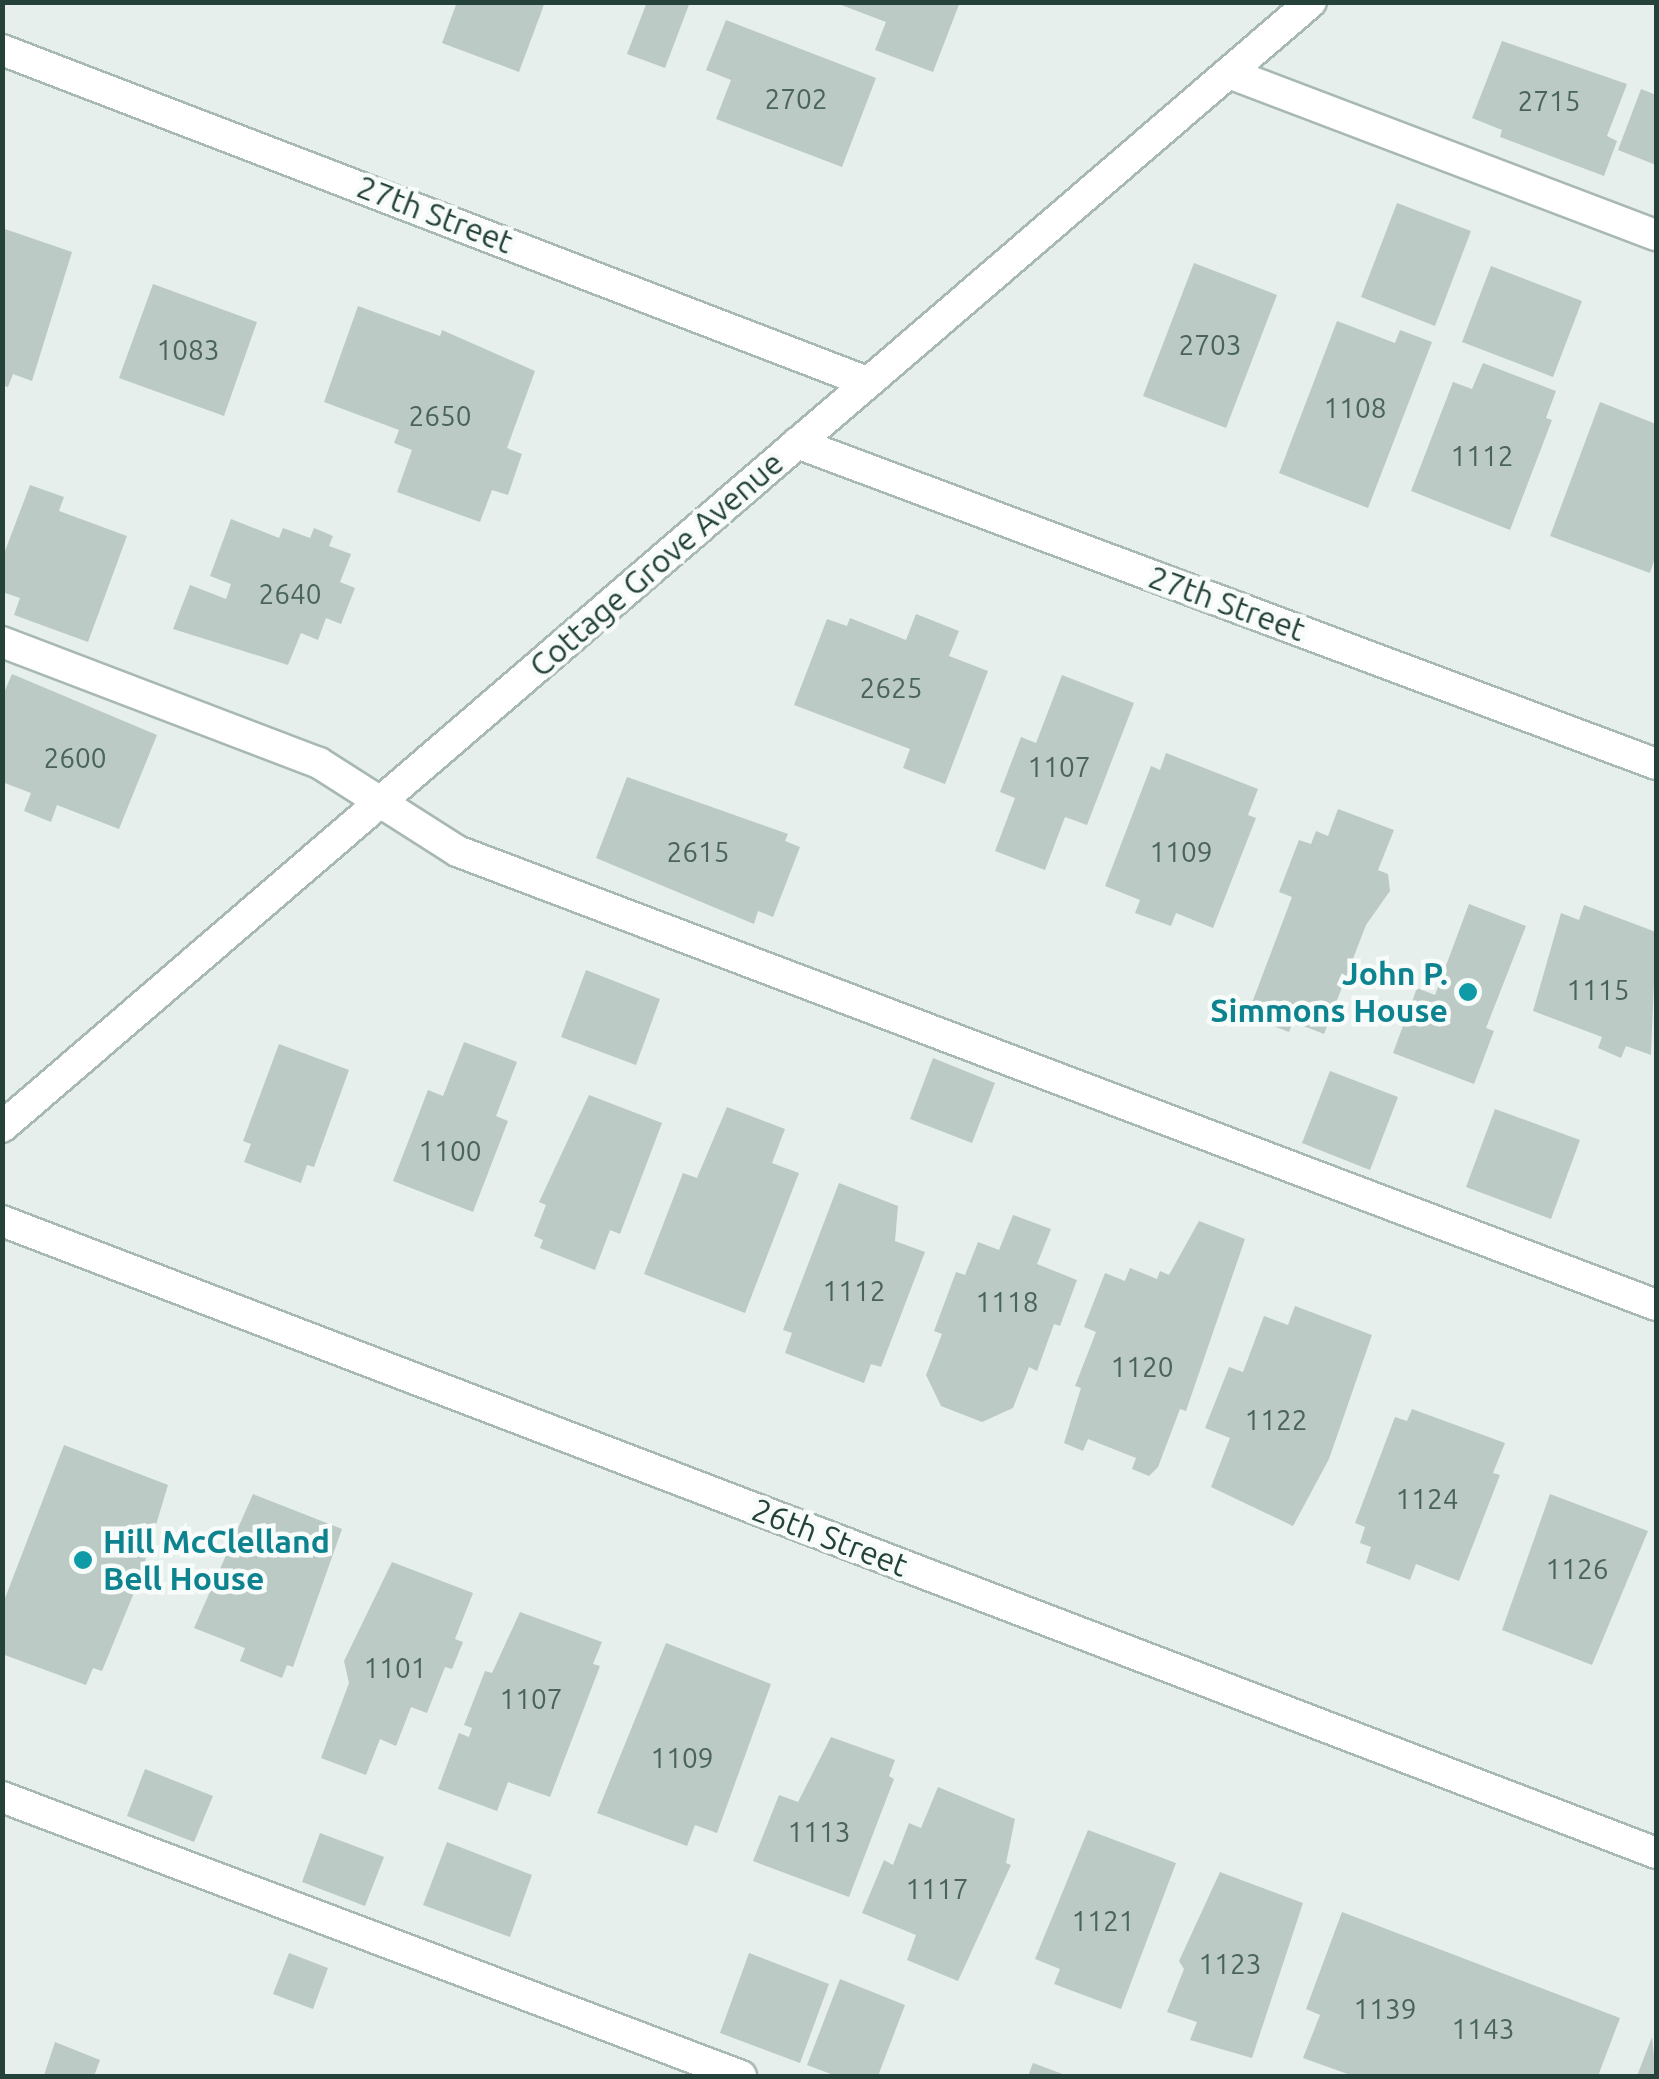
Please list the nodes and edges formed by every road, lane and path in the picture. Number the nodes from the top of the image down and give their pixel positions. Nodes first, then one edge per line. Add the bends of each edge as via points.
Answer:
1 (1311, 2) edge
2 (2, 50) edge
3 (1229, 72) junction
4 (1656, 234) edge
5 (867, 382) junction
6 (797, 443) junction
7 (2, 642) edge
8 (1656, 764) edge
9 (378, 804) junction
10 (2, 1127) edge
11 (2, 1221) edge
12 (1656, 1305) edge
13 (2, 1797) edge
14 (1656, 1853) edge
15 (741, 2076) edge

1 - 3 street, Cottage Grove Avenue
2 - 5 street, 27th Street
3 - 4 street
3 - 5 street, Cottage Grove Avenue
5 - 6 street, Cottage Grove Avenue
6 - 8 street, 27th Street
6 - 9 street, Cottage Grove Avenue
7 - 9 street via 319,762
9 - 10 street, Cottage Grove Avenue
9 - 12 street via 456,850
11 - 14 street, 26th Street
13 - 15 street

